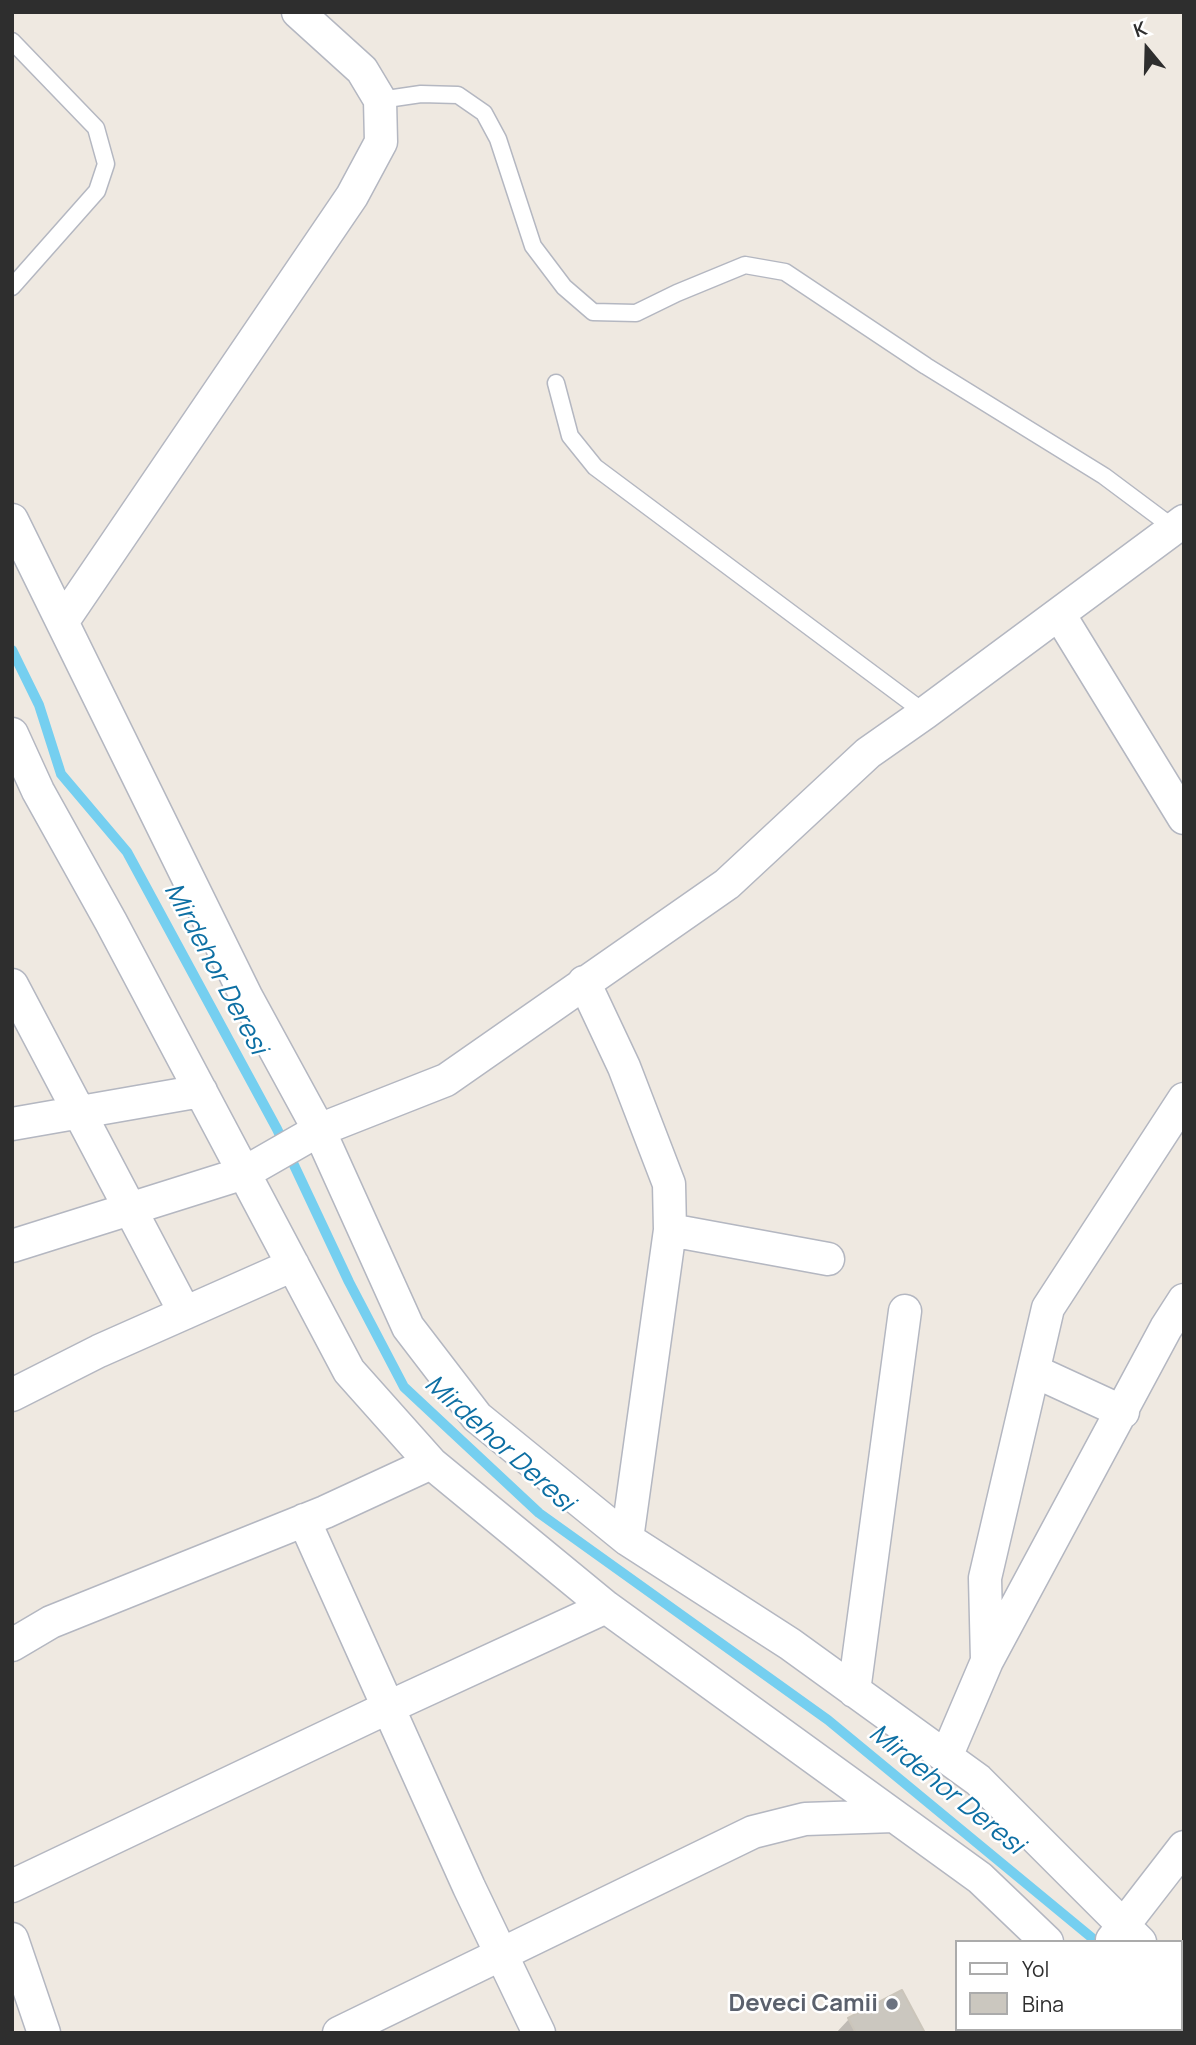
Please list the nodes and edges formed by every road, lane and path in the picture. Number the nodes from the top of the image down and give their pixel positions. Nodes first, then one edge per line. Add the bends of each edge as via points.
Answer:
1 (298, 12) edge
2 (12, 41) edge
3 (380, 100) junction
4 (12, 287) edge
5 (556, 383) dead end
6 (12, 520) edge
7 (1179, 525) edge
8 (1059, 614) junction
9 (64, 621) junction
10 (925, 713) junction
11 (12, 734) edge
12 (1184, 818) edge
13 (584, 982) junction
14 (12, 985) edge
15 (201, 1091) junction
16 (1184, 1099) edge
17 (79, 1113) junction
18 (12, 1124) edge
19 (319, 1130) junction
20 (244, 1173) junction
21 (131, 1210) junction
22 (670, 1230) junction
23 (12, 1246) edge
24 (828, 1259) dead end
25 (293, 1265) junction
26 (1184, 1300) edge
27 (905, 1311) dead end
28 (185, 1313) junction
29 (1034, 1371) junction
30 (12, 1395) edge
31 (1122, 1412) junction
32 (430, 1463) junction
33 (304, 1520) junction
34 (627, 1539) junction
35 (606, 1607) junction
36 (12, 1645) edge
37 (987, 1661) junction
38 (854, 1691) junction
39 (388, 1707) junction
40 (946, 1757) junction
41 (894, 1816) junction
42 (1184, 1847) edge
43 (12, 1886) edge
44 (1125, 1937) edge
45 (12, 1939) edge
46 (1045, 1940) edge
47 (501, 1954) junction
48 (44, 2033) edge
49 (339, 2033) edge
50 (539, 2033) edge

1 - 3 street via 362,70
2 - 4 lane via 96,128 106,164 97,191
3 - 7 lane via 458,95 484,113 498,139 533,246 564,287 593,312 636,313 745,265 785,272
3 - 9 street via 381,142 352,196
5 - 10 lane via 570,436 596,467
6 - 9 street
7 - 8 street
8 - 10 street
8 - 12 street
9 - 19 street via 247,998
10 - 13 street via 868,753 727,884
11 - 15 street via 38,791
13 - 19 street via 446,1080
13 - 22 street via 624,1067 670,1184
14 - 17 street
15 - 17 street
15 - 20 street
16 - 29 street via 1048,1308
17 - 18 street
17 - 21 street
19 - 20 street
19 - 34 street via 408,1327 477,1417
20 - 21 street
20 - 25 street
21 - 23 street
21 - 28 street
22 - 24 street
22 - 34 street
25 - 28 street
25 - 32 street via 349,1371
26 - 31 street
27 - 38 street
28 - 30 street
29 - 31 street
29 - 37 street via 985,1578
31 - 37 street
32 - 33 street
32 - 35 street
33 - 36 street via 51,1622
33 - 39 street
34 - 38 street
35 - 39 street
35 - 41 street
37 - 40 street
38 - 40 street
39 - 43 street
39 - 47 street
40 - 44 street via 978,1780
41 - 46 street via 980,1878
41 - 47 street via 805,1819 753,1832
42 - 44 street
45 - 48 street
47 - 49 street
47 - 50 street

